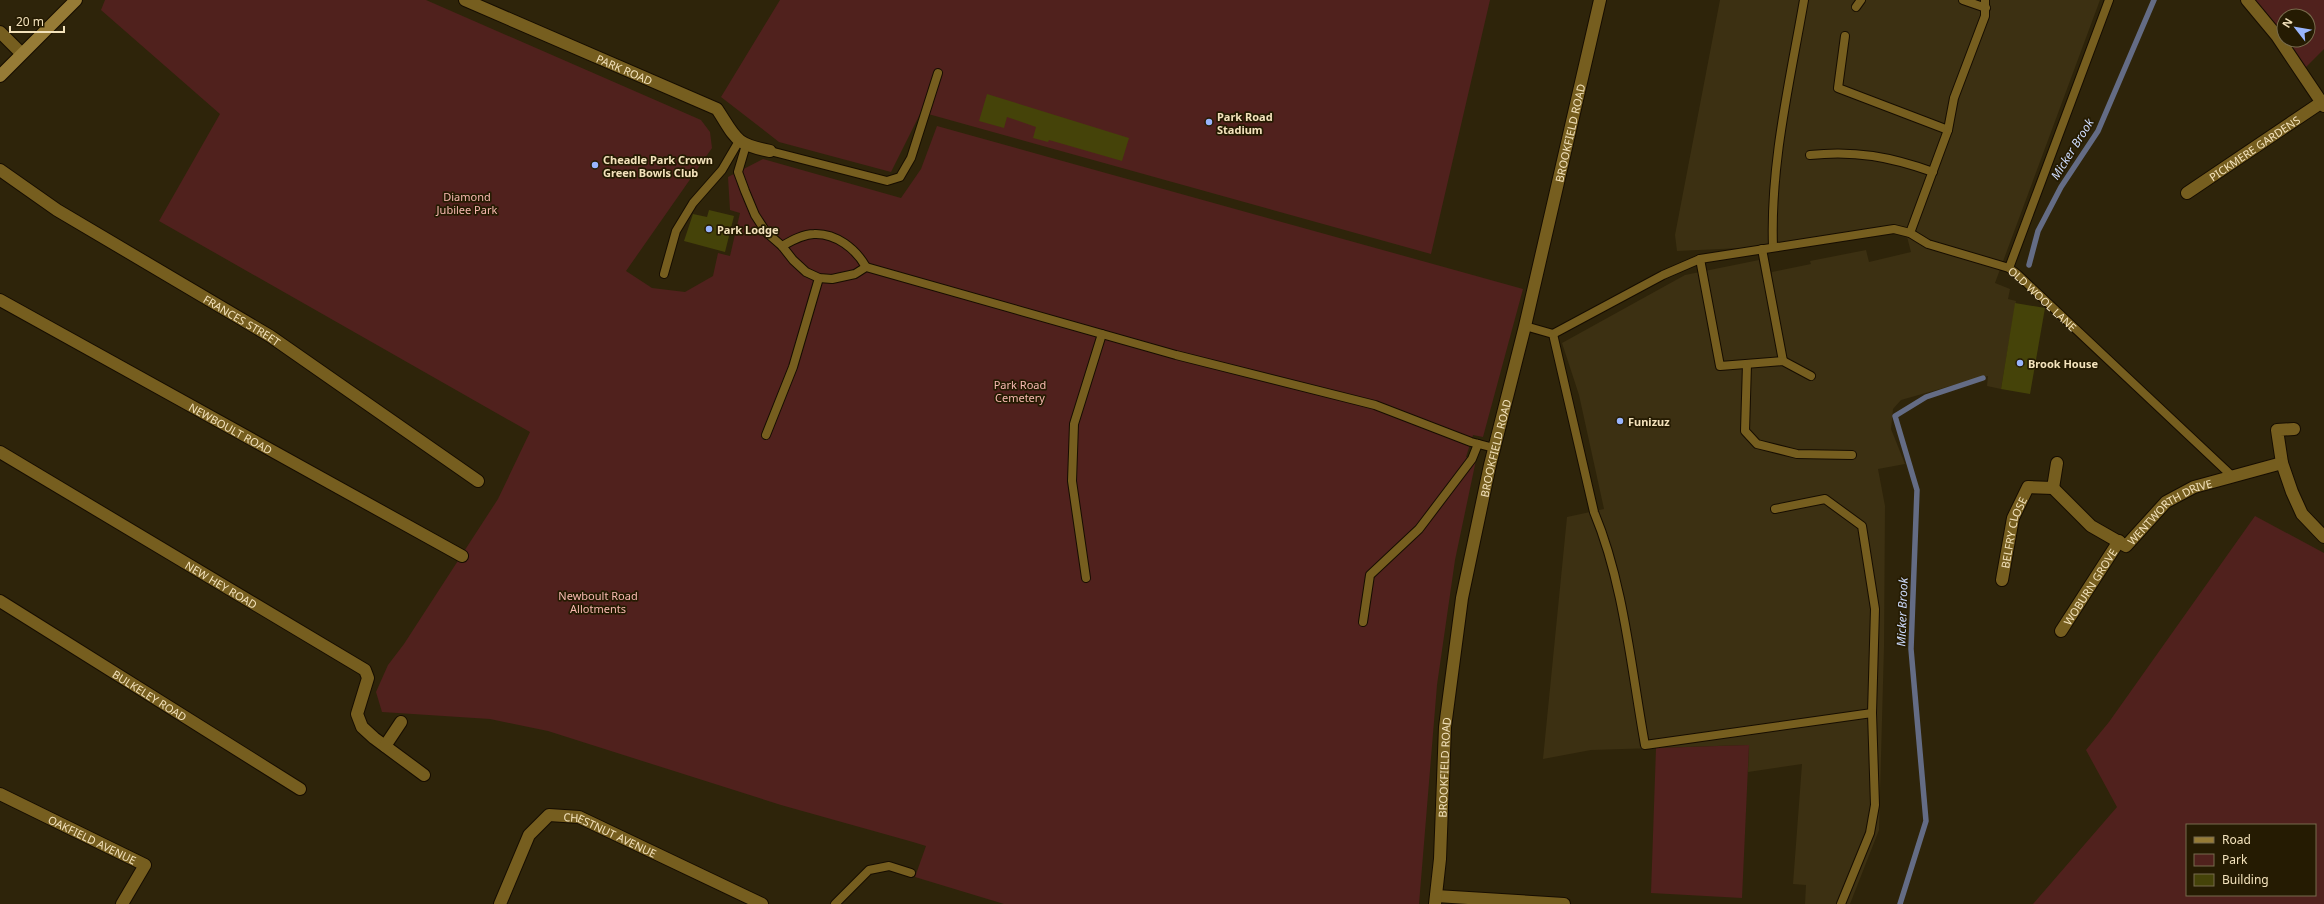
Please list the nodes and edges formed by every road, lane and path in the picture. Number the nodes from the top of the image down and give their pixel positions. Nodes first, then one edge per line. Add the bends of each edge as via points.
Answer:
1 (76, 0) edge
2 (465, 0) edge
3 (1600, 0) edge
4 (1804, 0) edge
5 (1963, 0) edge
6 (2109, 0) edge
7 (2247, 0) edge
8 (1986, 4) edge
9 (0, 32) edge
10 (1845, 36) dead end
11 (21, 53) junction
12 (938, 73) dead end
13 (0, 76) edge
14 (2323, 104) edge
15 (1948, 130) junction
16 (742, 143) junction
17 (770, 151) joint
18 (1810, 155) dead end
19 (0, 170) edge
20 (1933, 172) junction
21 (2187, 193) dead end
22 (1910, 233) junction
23 (782, 246) junction
24 (1773, 247) junction
25 (1762, 248) junction
26 (1700, 259) junction
27 (866, 267) junction
28 (2009, 268) junction
29 (664, 274) dead end
30 (819, 278) junction
31 (0, 300) edge
32 (1525, 326) junction
33 (1102, 334) junction
34 (1553, 334) junction
35 (1783, 361) junction
36 (1747, 364) junction
37 (1811, 376) dead end
38 (2294, 429) dead end
39 (766, 435) dead end
40 (1478, 444) junction
41 (1494, 448) junction
42 (0, 452) edge
43 (1852, 456) dead end
44 (2057, 463) dead end
45 (2282, 463) junction
46 (2232, 476) junction
47 (478, 481) dead end
48 (2053, 488) junction
49 (1776, 509) dead end
50 (2324, 537) edge
51 (2119, 541) junction
52 (462, 556) dead end
53 (1086, 578) dead end
54 (2002, 580) dead end
55 (0, 601) edge
56 (1363, 622) dead end
57 (2062, 631) dead end
58 (1872, 713) junction
59 (401, 722) dead end
60 (385, 746) junction
61 (424, 775) dead end
62 (300, 789) dead end
63 (0, 794) edge
64 (911, 872) dead end
65 (1435, 900) edge
66 (122, 904) edge
67 (500, 904) edge
68 (762, 904) edge
69 (835, 904) edge
70 (1564, 904) edge
71 (1841, 904) edge

1 - 11 main road
2 - 16 street, PARK ROAD via 717,109 732,135
3 - 32 street, BROOKFIELD ROAD
4 - 24 lane via 1781,131 1772,223
5 - 8 lane
6 - 28 lane, OLD WOOL LANE
7 - 14 street via 2277,36
8 - 15 lane via 1954,98
9 - 11 street
10 - 15 lane via 1838,88
11 - 13 main road
12 - 17 lane via 911,158 900,177 887,181
14 - 21 street, PICKMERE GARDENS
15 - 20 lane
16 - 17 street
16 - 23 lane via 738,172 745,192 766,232
16 - 29 lane via 692,203 676,231
18 - 20 lane via 1839,152 1863,154 1911,164
19 - 47 street, FRANCES STREET via 57,210 270,336
20 - 22 lane
22 - 24 lane via 1894,229
22 - 28 lane via 1928,244
23 - 27 lane via 814,234 830,236 854,249
23 - 30 lane via 806,272
24 - 25 lane
25 - 26 lane
25 - 35 lane
26 - 34 lane via 1656,279
26 - 36 lane via 1720,366
27 - 30 lane via 844,278
27 - 33 lane
28 - 46 lane, OLD WOOL LANE
30 - 39 lane via 793,367
31 - 52 street, NEWBOULT ROAD
32 - 34 lane
32 - 41 street, BROOKFIELD ROAD
33 - 40 lane via 1374,405
33 - 53 lane via 1074,424 1072,481
34 - 58 lane via 1594,512 1605,539 1614,575 1645,745
35 - 36 lane
35 - 37 lane
36 - 43 lane via 1745,431 1757,444 1798,454
38 - 45 street via 2277,430
40 - 41 lane
40 - 56 lane via 1472,459 1420,529 1370,575
41 - 65 street, BROOKFIELD ROAD via 1462,598 1446,720 1440,858
42 - 60 street, NEW HEY ROAD via 365,670 368,678 356,714 362,727
44 - 48 street
45 - 46 street, WENTWORTH DRIVE
45 - 50 street via 2302,514
46 - 51 street, WENTWORTH DRIVE via 2194,487 2166,502 2126,546
48 - 51 street, WENTWORTH DRIVE via 2092,526
48 - 54 street, BELFRY CLOSE via 2028,487 2012,518
49 - 58 lane via 1825,499 1862,526 1875,609
51 - 57 street, WOBURN GROVE
55 - 62 street, BULKELEY ROAD
58 - 71 lane via 1875,805 1870,833
59 - 60 street
60 - 61 street, NEW HEY ROAD
63 - 66 street, OAKFIELD AVENUE via 145,865
64 - 69 lane via 889,866 869,870
65 - 70 street
67 - 68 street, CHESTNUT AVENUE via 529,836 549,816 579,817

